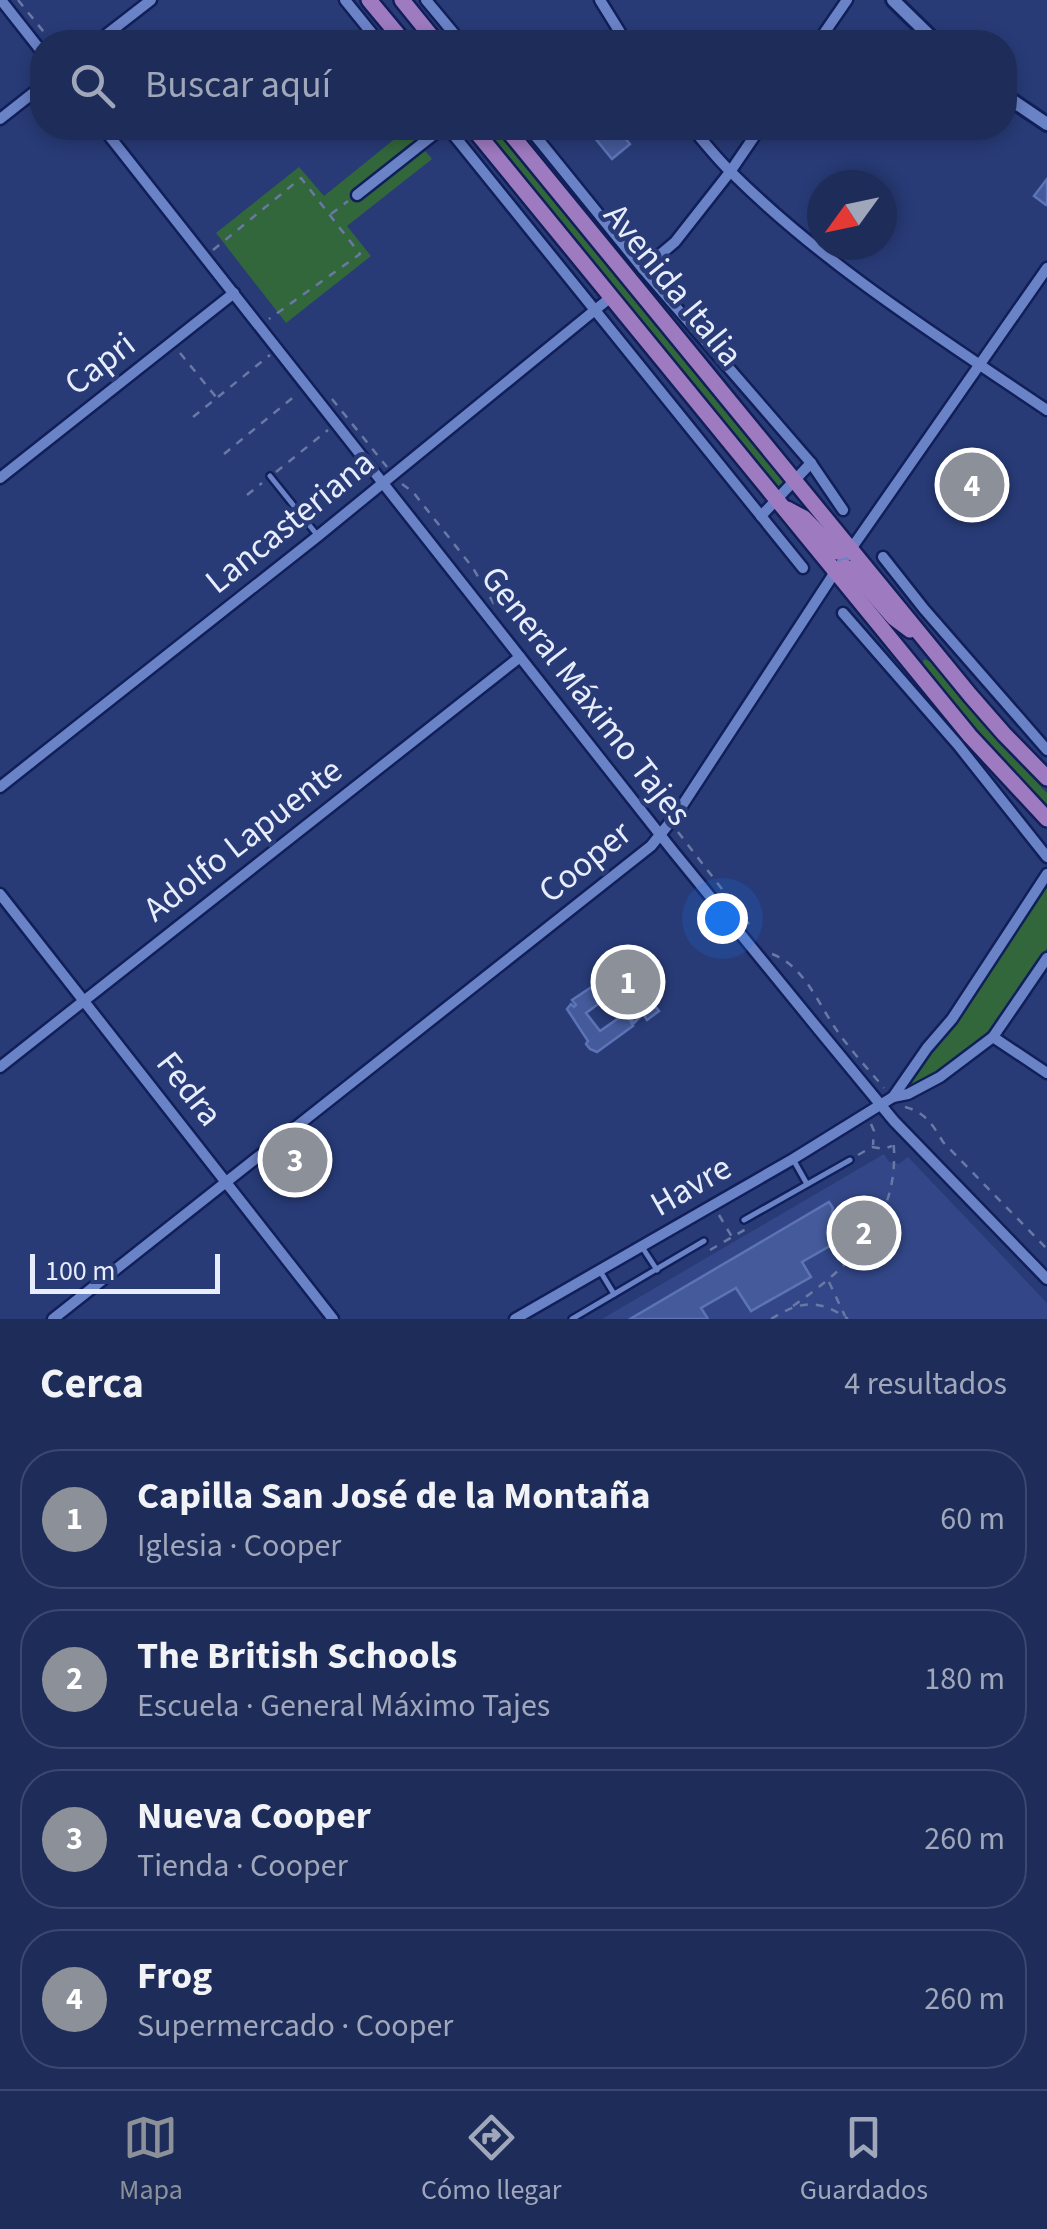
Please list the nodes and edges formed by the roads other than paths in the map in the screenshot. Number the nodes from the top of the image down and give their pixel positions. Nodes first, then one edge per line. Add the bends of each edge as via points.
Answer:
1 (1, 0) edge
2 (152, 0) edge
3 (345, 0) edge
4 (369, 0) edge
5 (402, 0) edge
6 (426, 0) edge
7 (600, 0) edge
8 (846, 0) edge
9 (894, 0) edge
10 (113, 30) edge
11 (369, 30) edge
12 (394, 30) edge
13 (426, 30) edge
14 (450, 30) edge
15 (619, 30) edge
16 (826, 30) edge
17 (924, 30) edge
18 (30, 37) edge
19 (30, 96) edge
20 (1017, 104) edge
21 (0, 120) edge
22 (1047, 124) edge
23 (113, 140) edge
24 (429, 140) edge
25 (456, 140) edge
26 (483, 140) edge
27 (516, 140) edge
28 (539, 140) edge
29 (702, 140) edge
30 (752, 140) edge
31 (500, 161) junction
32 (730, 172) junction
33 (485, 173) junction
34 (356, 195) road end
35 (1047, 268) edge
36 (643, 269) junction
37 (234, 292) junction
38 (611, 298) junction
39 (596, 311) junction
40 (980, 366) junction
41 (1047, 410) edge
42 (720, 430) junction
43 (704, 445) junction
44 (745, 460) junction
45 (811, 464) junction
46 (270, 476) road end
47 (729, 476) junction
48 (0, 478) edge
49 (794, 480) junction
50 (384, 483) junction
51 (776, 500) junction
52 (842, 510) dead end
53 (761, 516) junction
54 (795, 524) junction
55 (318, 536) junction
56 (780, 539) junction
57 (852, 550) junction
58 (883, 557) dead end
59 (803, 568) dead end
60 (835, 572) junction
61 (924, 609) junction
62 (844, 613) dead end
63 (909, 620) junction
64 (889, 636) junction
65 (927, 642) junction
66 (874, 648) junction
67 (520, 657) junction
68 (912, 664) junction
69 (964, 741) junction
70 (1047, 750) edge
71 (992, 773) junction
72 (1047, 778) edge
73 (0, 787) edge
74 (1047, 820) edge
75 (661, 835) junction
76 (1047, 856) edge
77 (1047, 874) edge
78 (0, 894) edge
79 (1047, 958) edge
80 (84, 1000) junction
81 (993, 1038) junction
82 (0, 1067) edge
83 (1047, 1073) edge
84 (890, 1094) junction
85 (882, 1106) junction
86 (793, 1159) junction
87 (850, 1160) road end
88 (226, 1182) junction
89 (807, 1184) junction
90 (744, 1220) road end
91 (704, 1242) road end
92 (642, 1246) junction
93 (600, 1270) junction
94 (657, 1270) junction
95 (1047, 1279) edge
96 (614, 1294) junction
97 (521, 1317) edge
98 (53, 1319) edge
99 (333, 1319) edge
100 (572, 1319) edge

1 - 18 street
2 - 10 street
3 - 11 street
4 - 12 main road
5 - 13 main road
6 - 14 street
7 - 15 street
8 - 16 street
9 - 17 street
19 - 21 street
20 - 22 street
23 - 37 street, General Máximo Tajes
24 - 34 street
25 - 33 street
26 - 31 main road, Avenida Italia
27 - 49 main road, Avenida Italia
28 - 36 street, Avenida Italia
29 - 32 street
30 - 32 street
31 - 33 street
31 - 38 main road, Avenida Italia
32 - 36 street via 675,242
32 - 40 street via 858,280
33 - 39 street
35 - 40 street, Cooper
36 - 45 street, Avenida Italia
37 - 48 street, Capri
37 - 50 street, General Máximo Tajes
38 - 39 street, Lancasteriana
38 - 42 main road, Avenida Italia
39 - 43 street
39 - 50 street, Lancasteriana
40 - 41 street
40 - 57 street, Cooper
42 - 43 street
42 - 44 main road, Avenida Italia
43 - 47 street
44 - 47 street
44 - 51 main road, Avenida Italia
45 - 49 street
45 - 52 street, Avenida Italia
46 - 55 lane
47 - 53 street
49 - 51 street
49 - 57 main road, Avenida Italia
50 - 55 street, Lancasteriana
50 - 67 street, General Máximo Tajes
51 - 53 street
51 - 54 main road, Avenida Italia
51 - 57 main road via 838,552
53 - 56 street
54 - 56 street
54 - 60 main road, Avenida Italia
55 - 73 street, Lancasteriana
56 - 59 street
57 - 60 street, Cooper
57 - 63 main road, Avenida Italia
58 - 61 street
60 - 64 main road, Avenida Italia
60 - 65 main road via 851,569 894,618
60 - 75 street, Cooper
61 - 63 street
61 - 70 street
62 - 66 street, Avenida Italia
63 - 65 main road, Avenida Italia
64 - 66 street
64 - 68 main road, Avenida Italia
65 - 68 street
65 - 72 main road, Avenida Italia
66 - 69 street, Avenida Italia
67 - 75 street, General Máximo Tajes
67 - 80 street, Adolfo Lapuente
68 - 69 main road, Avenida Italia
69 - 71 main road, Avenida Italia
71 - 74 main road, Avenida Italia
71 - 76 street, Avenida Italia
75 - 85 street, General Máximo Tajes
75 - 88 street, Cooper
77 - 84 street, Havre via 952,1020
78 - 80 street, Fedra
79 - 81 street, Havre
80 - 82 street, Adolfo Lapuente
80 - 88 street, Fedra
81 - 83 street
81 - 84 street, Havre via 940,1077 908,1094
84 - 85 street, Havre
85 - 86 street, Havre
85 - 95 street, General Máximo Tajes
86 - 89 lane
86 - 92 street, Havre
87 - 89 lane
88 - 98 street, Cooper
88 - 99 street, Fedra
89 - 90 lane
91 - 94 lane
92 - 93 street, Havre
92 - 94 lane
93 - 96 lane
93 - 97 street, Havre
94 - 96 lane
96 - 100 lane

